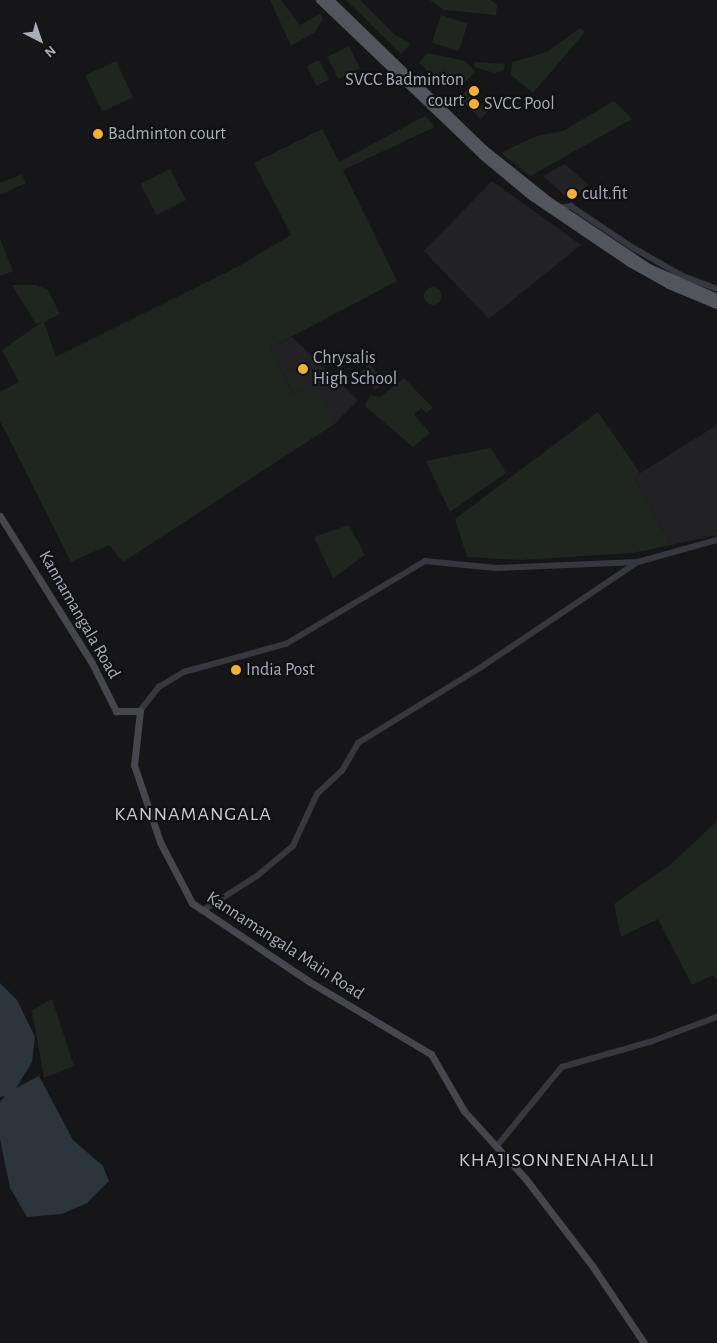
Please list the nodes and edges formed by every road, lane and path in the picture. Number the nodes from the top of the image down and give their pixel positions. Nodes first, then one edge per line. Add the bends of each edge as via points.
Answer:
1 (320, 0) edge
2 (330, 0) edge
3 (448, 111) junction
4 (441, 117) junction
5 (558, 208) junction
6 (717, 289) edge
7 (717, 298) edge
8 (717, 305) edge
9 (0, 516) edge
10 (717, 540) edge
11 (638, 562) junction
12 (140, 710) junction
13 (202, 911) junction
14 (717, 1017) edge
15 (498, 1146) junction
16 (644, 1343) edge

1 - 4 main road
2 - 3 main road
3 - 4 main road
3 - 5 main road via 484,148
4 - 8 main road via 531,196 584,234 669,285
5 - 6 street via 571,206 681,275
5 - 7 main road via 649,268
9 - 12 main road, Kannamangala Road via 92,663 116,711
10 - 11 street
11 - 12 street via 496,568 425,561 286,644 184,672 150,695
11 - 13 street via 480,668 358,743 342,771 317,794 293,846 257,876
12 - 13 main road, Kannamangala Main Road via 134,765 160,842 192,903
13 - 15 main road, Kannamangala Main Road via 327,992 421,1046 431,1054 464,1111
14 - 15 street via 650,1042 562,1067
15 - 16 main road, Kannamangala Main Road via 593,1267

